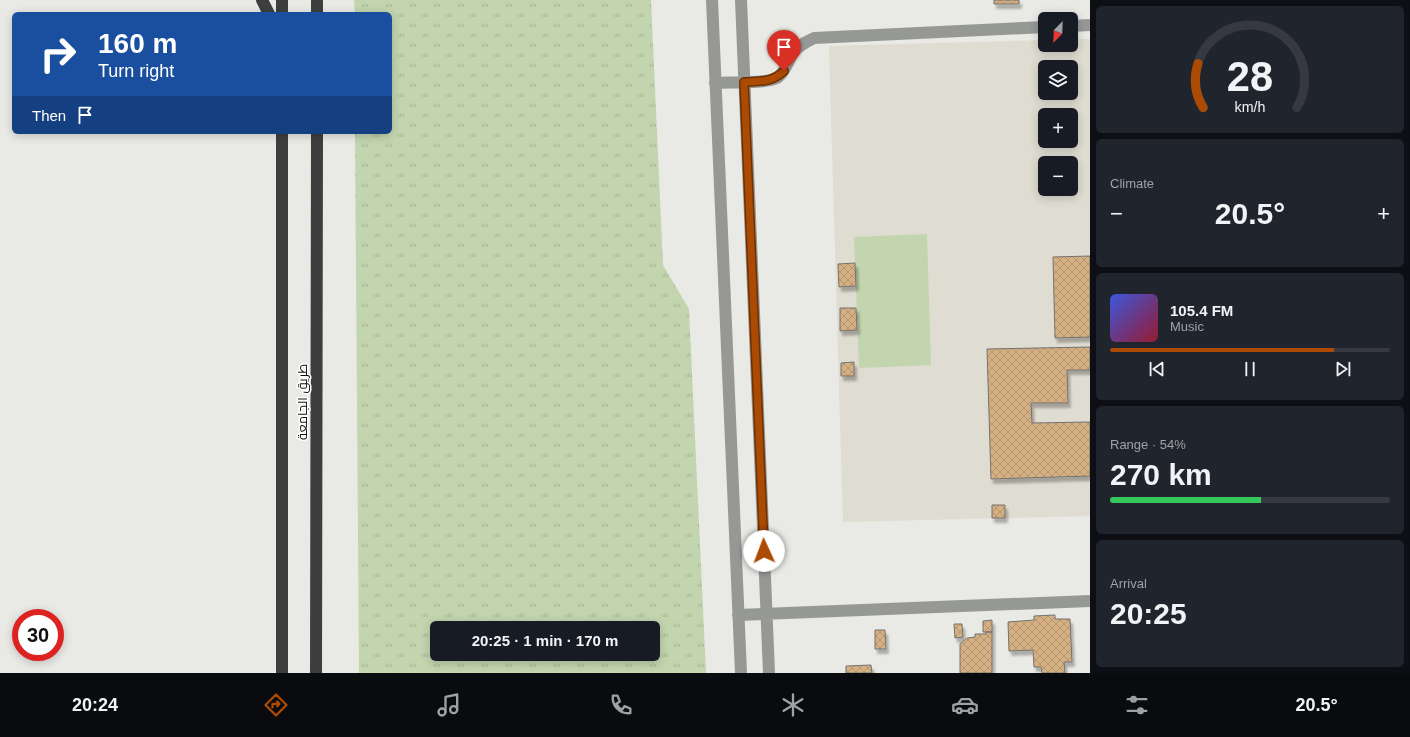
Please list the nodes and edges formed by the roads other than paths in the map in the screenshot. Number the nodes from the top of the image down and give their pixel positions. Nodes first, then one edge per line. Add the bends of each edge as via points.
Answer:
1 (262, 0) edge
2 (282, 0) edge
3 (317, 0) edge
4 (712, 0) edge
5 (740, 0) edge
6 (268, 12) edge
7 (282, 12) edge
8 (317, 12) edge
9 (1090, 25) edge
10 (1078, 26) edge
11 (1038, 27) edge
12 (744, 82) junction
13 (715, 83) junction
14 (282, 134) edge
15 (317, 134) edge
16 (1090, 601) edge
17 (766, 614) junction
18 (738, 615) junction
19 (282, 673) edge
20 (316, 673) edge
21 (740, 673) edge
22 (769, 673) edge

1 - 6 highway
2 - 7 highway
3 - 8 highway
4 - 13 street
5 - 12 street
9 - 10 street
11 - 12 street via 814,38 794,52 784,71 777,78
12 - 13 street
12 - 17 street
13 - 18 street
14 - 19 highway, طريق الجامعة
15 - 20 highway, طريق الجامعة
16 - 17 street
17 - 18 street
17 - 22 street
18 - 21 street

